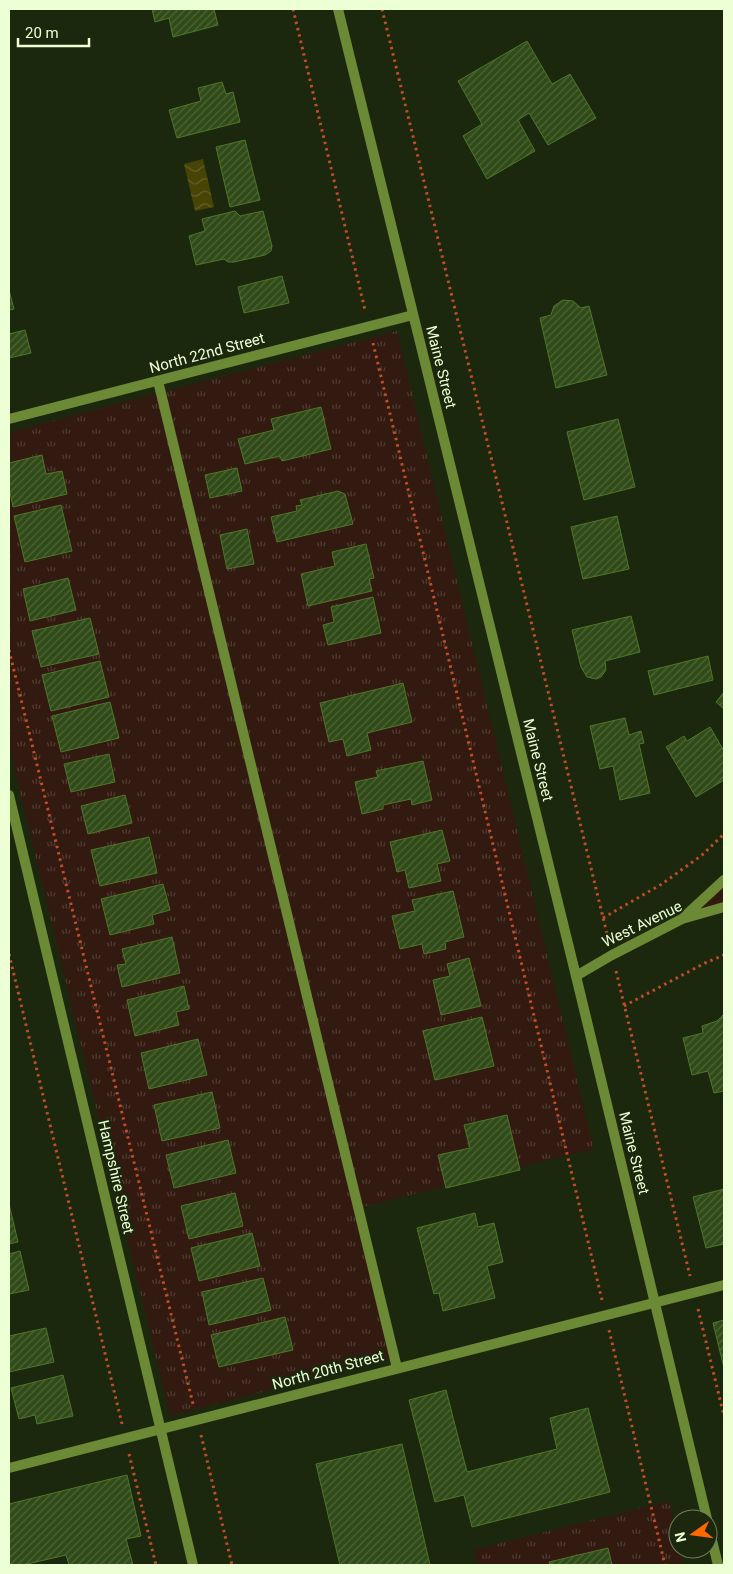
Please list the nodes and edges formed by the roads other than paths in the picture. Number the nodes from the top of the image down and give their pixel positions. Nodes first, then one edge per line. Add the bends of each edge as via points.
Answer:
1 (338, 9) edge
2 (413, 315) junction
3 (158, 381) junction
4 (9, 419) edge
5 (9, 795) edge
6 (724, 880) edge
7 (724, 907) edge
8 (682, 918) junction
9 (576, 976) junction
10 (724, 1286) edge
11 (655, 1303) junction
12 (397, 1368) junction
13 (161, 1429) junction
14 (9, 1468) edge
15 (705, 1509) edge
16 (193, 1565) edge

1 - 2 street, Maine Street
2 - 3 street, North 22nd Street
2 - 9 street, Maine Street
3 - 4 street, North 22nd Street
3 - 12 street
5 - 13 street, Hampshire Street
6 - 8 street
7 - 8 street, West Avenue
8 - 9 street, West Avenue
9 - 11 street, Maine Street
10 - 11 street, North 20th Street
11 - 12 street, North 20th Street
11 - 15 street, Maine Street
12 - 13 street, North 20th Street
13 - 14 street, North 20th Street
13 - 16 street, Hampshire Street

